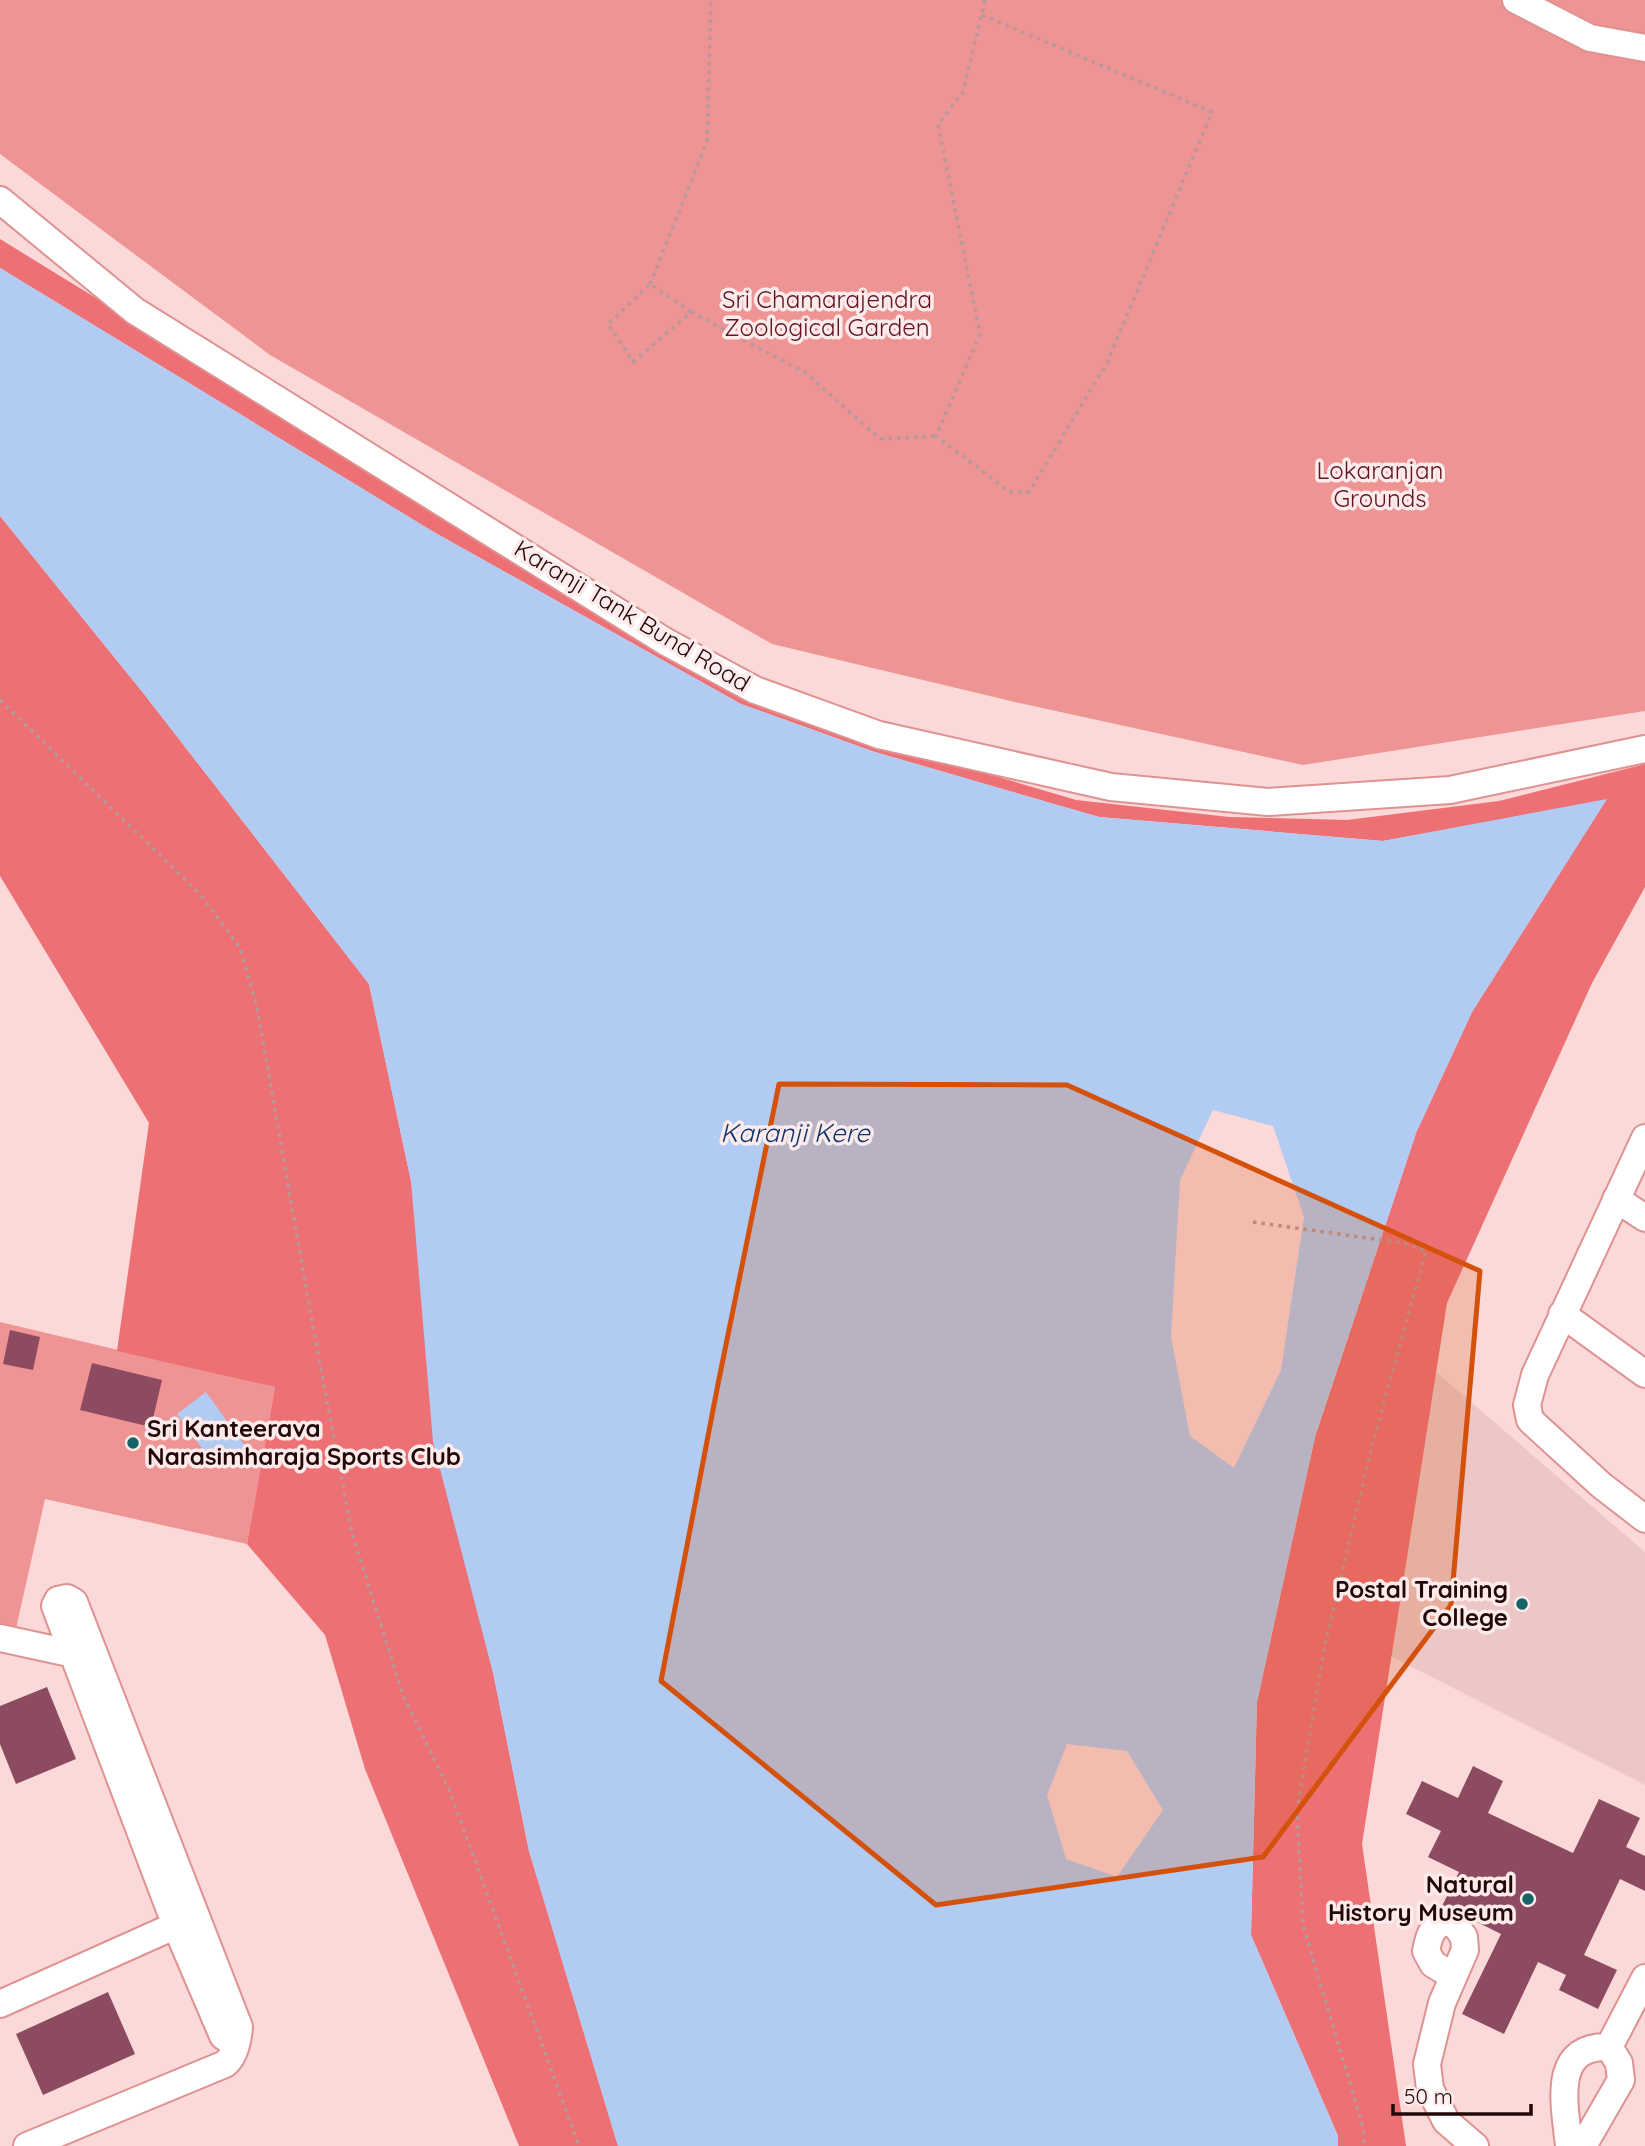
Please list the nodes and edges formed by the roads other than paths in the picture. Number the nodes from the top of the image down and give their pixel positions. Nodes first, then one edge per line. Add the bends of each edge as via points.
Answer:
1 (1516, 0) edge
2 (1645, 48) edge
3 (0, 200) edge
4 (1645, 749) edge
5 (1645, 1138) edge
6 (1616, 1199) junction
7 (1645, 1218) edge
8 (1562, 1314) junction
9 (1645, 1374) edge
10 (1645, 1519) edge
11 (0, 1638) edge
12 (74, 1654) junction
13 (183, 1914) junction
14 (1453, 1976) dead end
15 (1645, 1978) edge
16 (0, 1986) edge
17 (0, 2004) edge
18 (1609, 2047) junction
19 (27, 2146) edge
20 (1475, 2146) edge
21 (1569, 2146) edge
22 (1583, 2146) edge

1 - 2 street via 1590,38
3 - 4 street, Karanji Tank Bund Road via 135,311 666,642 755,690 879,735 1111,787 1268,802 1450,790
5 - 6 street
6 - 7 street
6 - 8 street
8 - 9 street
8 - 10 street via 1528,1398 1530,1420
11 - 12 street
12 - 13 street
12 - 13 street via 55,1606 66,1598 74,1602
13 - 16 street
13 - 17 street
13 - 19 street via 239,2027 232,2056 225,2064
14 - 20 street via 1427,2064 1430,2089 1446,2121
15 - 18 street
18 - 21 street via 1594,2046 1572,2060 1563,2088
18 - 22 street via 1619,2063 1621,2080

